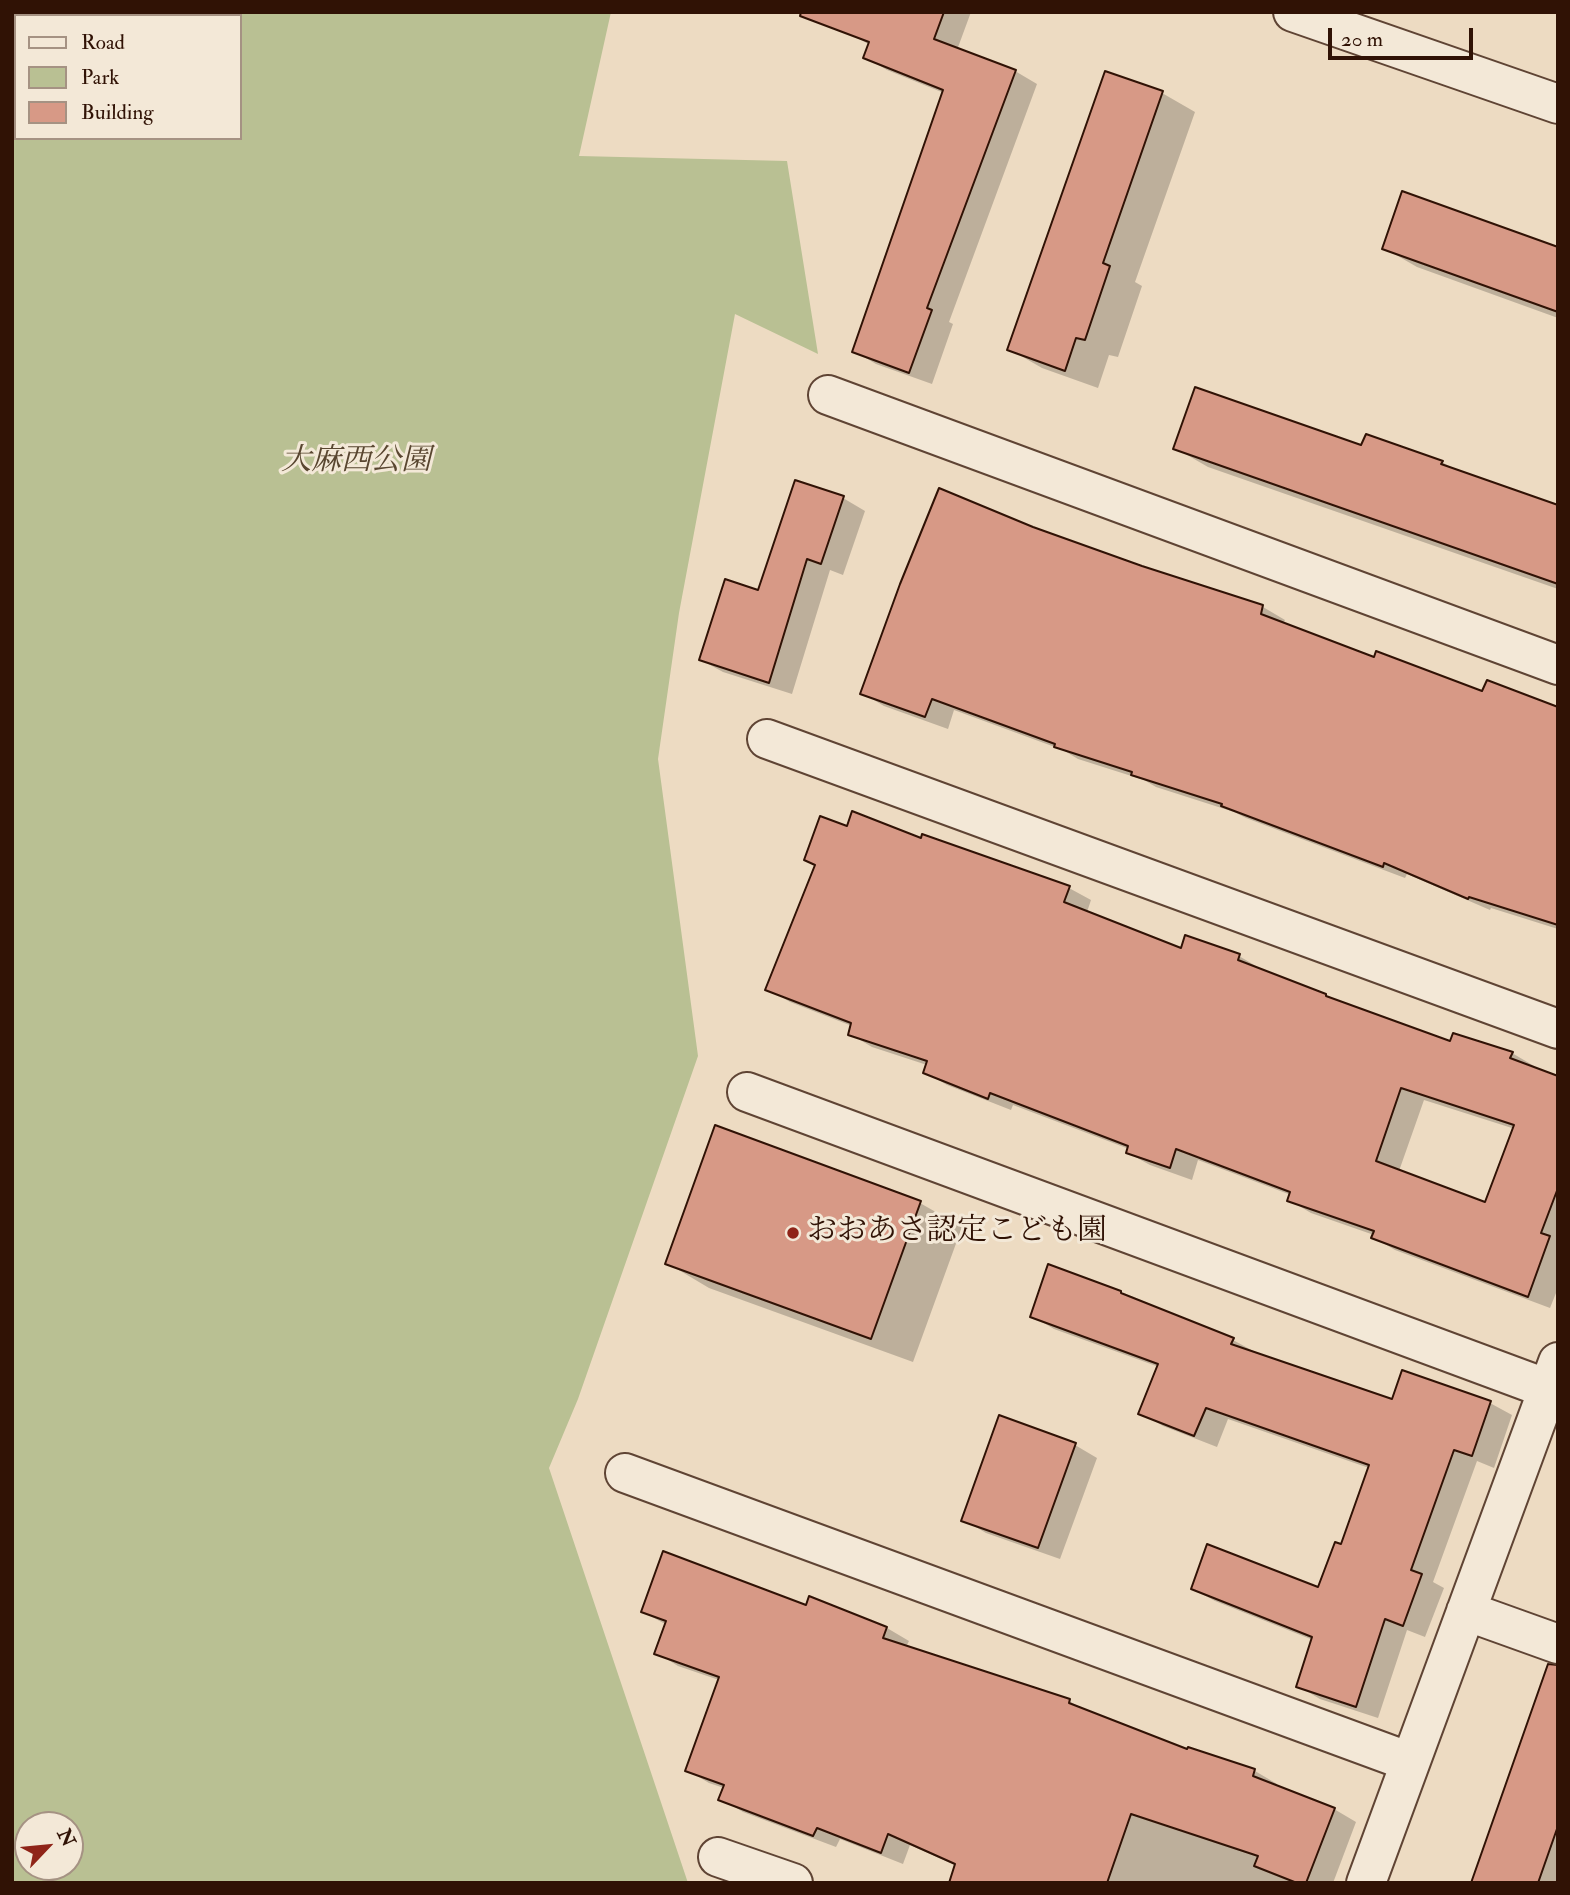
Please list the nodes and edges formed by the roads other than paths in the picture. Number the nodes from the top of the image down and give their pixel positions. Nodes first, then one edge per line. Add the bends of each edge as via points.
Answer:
1 (1293, 12) edge
2 (1558, 104) edge
3 (828, 396) dead end
4 (1558, 665) edge
5 (767, 739) dead end
6 (1558, 1029) edge
7 (747, 1092) dead end
8 (1553, 1375) edge
9 (625, 1473) dead end
10 (1466, 1611) junction
11 (1558, 1644) edge
12 (1410, 1762) junction
13 (741, 1870) edge
14 (793, 1883) edge
15 (1366, 1883) edge

1 - 2 street
3 - 4 street
5 - 6 street
7 - 8 street
8 - 10 street
9 - 12 street
10 - 11 street
10 - 12 street
12 - 15 street
13 - 14 street

